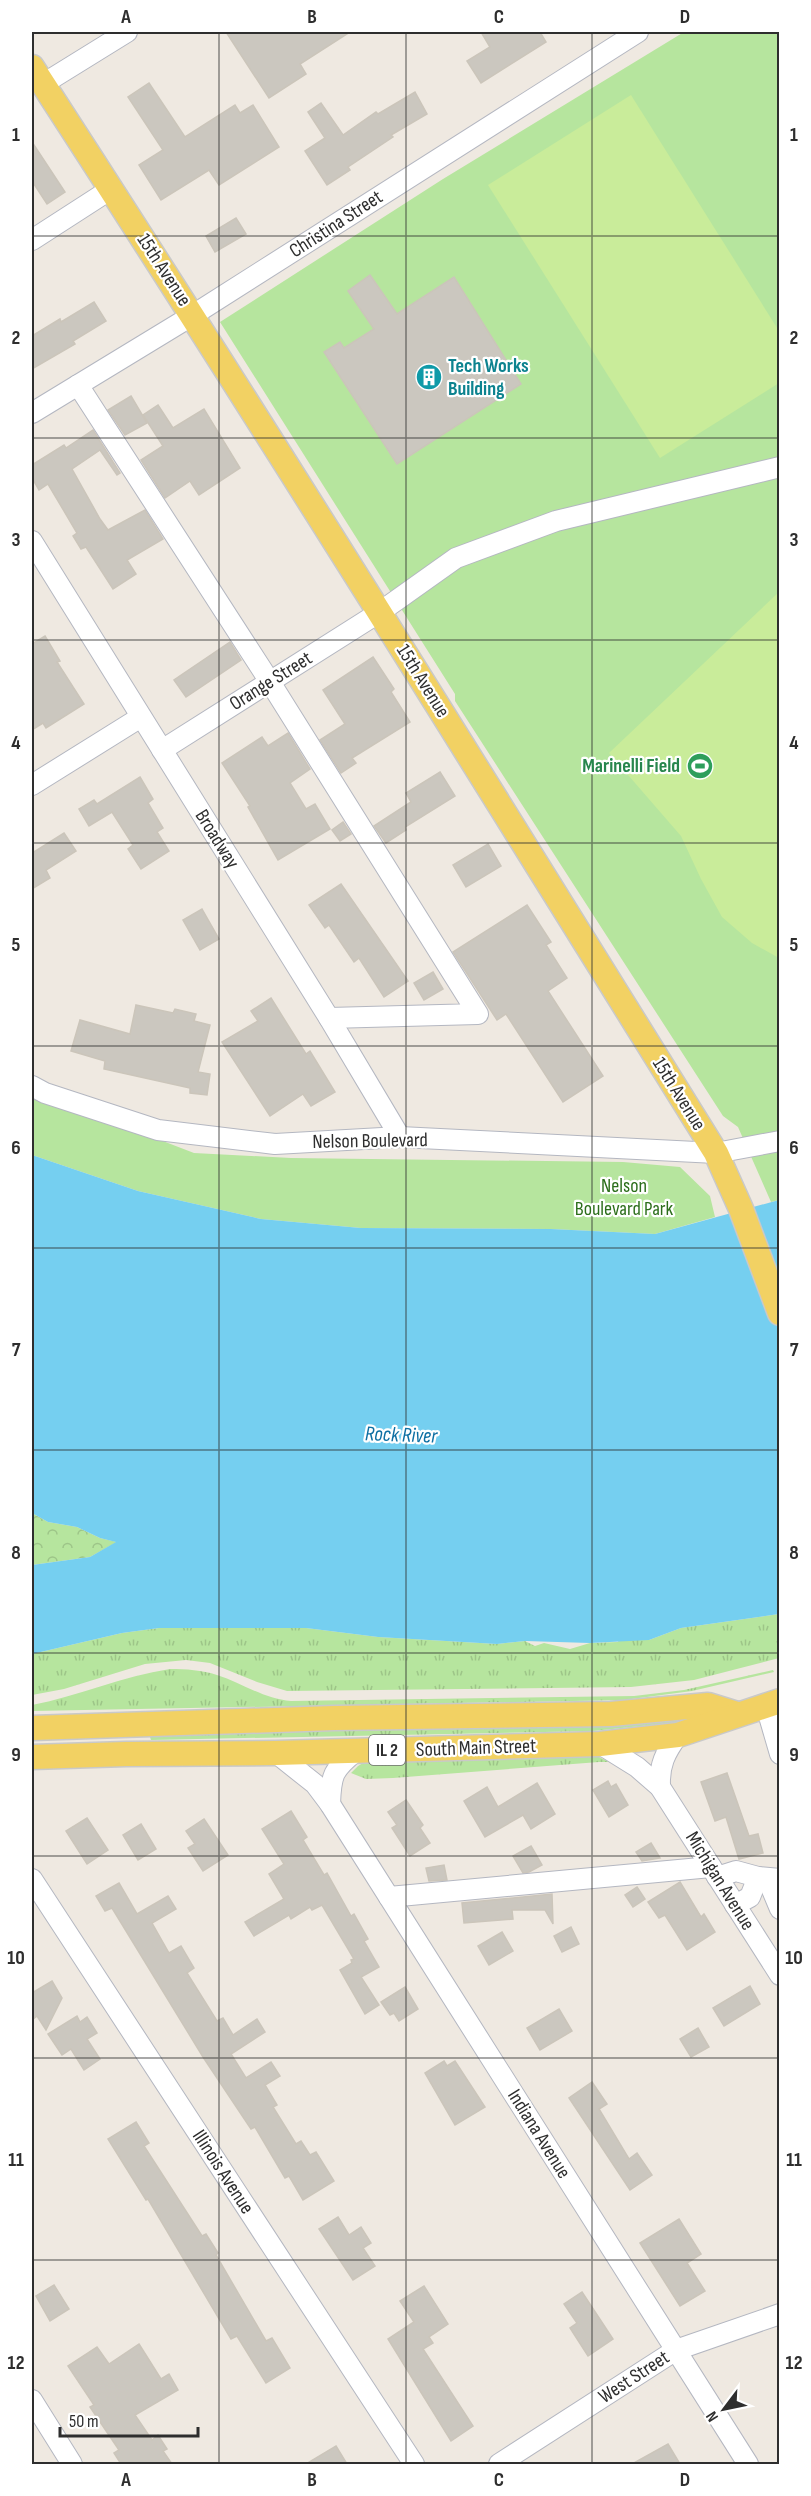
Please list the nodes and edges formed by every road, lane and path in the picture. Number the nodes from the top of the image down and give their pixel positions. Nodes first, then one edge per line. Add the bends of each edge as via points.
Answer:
1 (127, 32) edge
2 (638, 32) edge
3 (37, 76) edge
4 (111, 189) junction
5 (32, 240) edge
6 (193, 315) junction
7 (78, 385) junction
8 (32, 413) edge
9 (780, 467) edge
10 (32, 541) edge
11 (380, 612) junction
12 (270, 682) junction
13 (141, 717) junction
14 (162, 750) junction
15 (32, 785) edge
16 (329, 1018) junction
17 (32, 1086) edge
18 (400, 1137) junction
19 (780, 1141) edge
20 (716, 1153) junction
21 (780, 1314) edge
22 (773, 1704) edge
23 (737, 1714) junction
24 (32, 1728) edge
25 (678, 1735) junction
26 (600, 1744) junction
27 (356, 1751) junction
28 (276, 1753) junction
29 (780, 1754) edge
30 (32, 1757) edge
31 (660, 1787) junction
32 (330, 1804) junction
33 (714, 1872) junction
34 (768, 1878) edge
35 (32, 1879) edge
36 (389, 1897) junction
37 (735, 1905) junction
38 (780, 1909) edge
39 (780, 1976) edge
40 (780, 2314) edge
41 (676, 2350) junction
42 (32, 2400) edge
43 (72, 2464) edge
44 (414, 2464) edge
45 (500, 2464) edge
46 (748, 2464) edge

1 - 3 street
2 - 6 street, Christina Street
3 - 4 main road, 15th Avenue
4 - 5 street
4 - 6 main road, 15th Avenue
6 - 7 street, Christina Street
6 - 11 main road, 15th Avenue
7 - 8 street, Christina Street
7 - 12 street
9 - 11 street, Orange Street via 556,521 456,558
10 - 13 street, Broadway
11 - 12 street, Orange Street
11 - 20 main road, 15th Avenue
12 - 14 street, Orange Street
12 - 16 street via 478,1014
13 - 14 street, Broadway
13 - 15 street
14 - 16 street, Broadway
16 - 18 street, Broadway
17 - 18 street, Nelson Boulevard via 158,1130 275,1144
18 - 20 street, Nelson Boulevard
19 - 20 street, Nelson Boulevard
20 - 21 main road, 15th Avenue
22 - 23 main road, South Main Street / IL 2
22 - 29 street
23 - 24 main road, South Main Street / IL 2 via 708,1706 610,1714
23 - 25 main road, South Main Street / IL 2
25 - 26 main road, South Main Street / IL 2
25 - 31 street via 659,1768
26 - 27 main road, South Main Street / IL 2
26 - 31 street, Michigan Avenue
27 - 28 main road, South Main Street / IL 2
27 - 32 street via 334,1772
28 - 30 main road, South Main Street / IL 2
28 - 32 street, Indiana Avenue via 310,1780
31 - 33 street, Michigan Avenue
32 - 36 street, Indiana Avenue
33 - 34 street via 736,1871
33 - 36 street
33 - 37 street, Michigan Avenue
34 - 37 street via 750,1897
34 - 38 street
35 - 44 street, Illinois Avenue
36 - 41 street, Indiana Avenue
37 - 39 street, Michigan Avenue
40 - 41 street, West Street
41 - 45 street, West Street
41 - 46 street, Indiana Avenue
42 - 43 street

